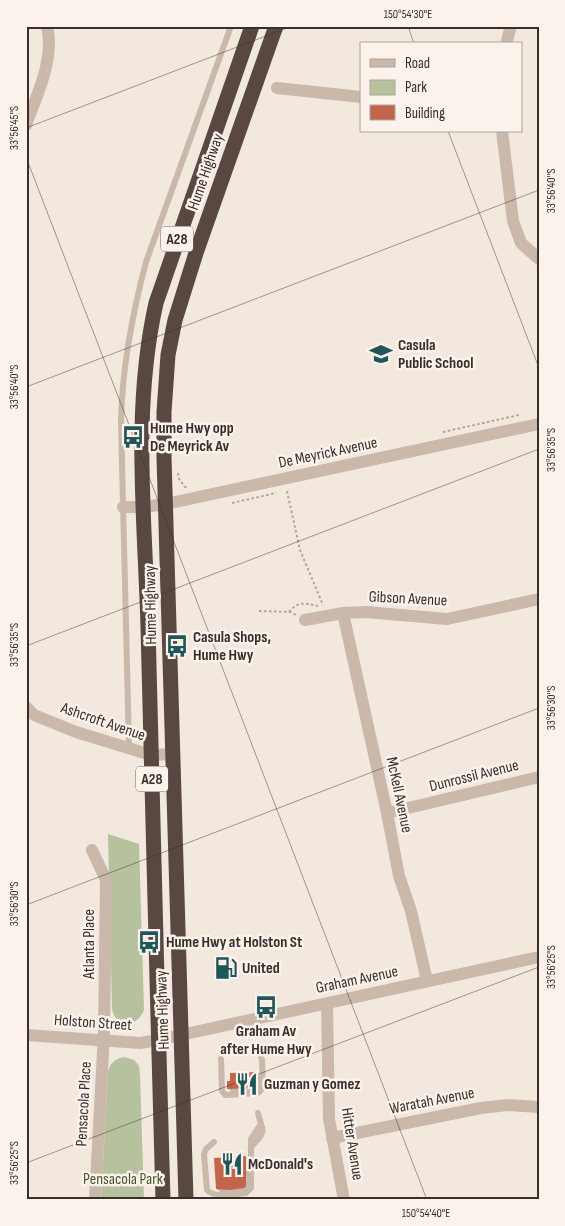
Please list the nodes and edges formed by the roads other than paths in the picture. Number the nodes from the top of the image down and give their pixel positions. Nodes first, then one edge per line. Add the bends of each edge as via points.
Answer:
1 (47, 26) edge
2 (231, 26) edge
3 (252, 26) edge
4 (276, 26) edge
5 (511, 26) edge
6 (507, 42) edge
7 (277, 88) dead end
8 (360, 97) edge
9 (26, 125) edge
10 (502, 132) edge
11 (539, 259) edge
12 (539, 424) edge
13 (166, 504) junction
14 (124, 507) junction
15 (143, 507) junction
16 (539, 599) edge
17 (344, 614) junction
18 (305, 620) road end
19 (26, 707) edge
20 (129, 747) junction
21 (174, 754) junction
22 (151, 755) junction
23 (539, 777) edge
24 (388, 813) junction
25 (92, 850) dead end
26 (539, 957) edge
27 (427, 981) junction
28 (327, 1004) junction
29 (26, 1035) edge
30 (182, 1035) junction
31 (158, 1040) junction
32 (104, 1041) junction
33 (259, 1049) dead end
34 (221, 1059) dead end
35 (539, 1107) edge
36 (258, 1113) dead end
37 (332, 1138) junction
38 (214, 1142) dead end
39 (95, 1200) edge
40 (163, 1200) edge
41 (186, 1200) edge
42 (344, 1200) edge

1 - 9 street via 50,36 43,77
2 - 14 lane via 146,262 136,300 122,391
3 - 15 highway, Hume Highway / A28 via 152,318 143,388
4 - 13 highway, Hume Highway / A28 via 175,320 168,355 164,412
5 - 6 street
7 - 8 street
10 - 11 street via 512,221 521,243
12 - 13 street, De Meyrick Avenue
13 - 15 street, De Meyrick Avenue
13 - 21 highway, Hume Highway / A28
14 - 15 street, De Meyrick Avenue
14 - 20 lane
15 - 22 highway, Hume Highway / A28
16 - 17 street, Gibson Avenue via 447,619 366,612
17 - 18 street, Gibson Avenue
17 - 24 street, McKell Avenue
19 - 20 street, Ashcroft Avenue via 34,715
20 - 22 street, Ashcroft Avenue
21 - 22 street, Ashcroft Avenue
21 - 30 highway, Hume Highway / A28
22 - 31 highway, Hume Highway / A28
23 - 24 street, Dunrossil Avenue
24 - 27 street, McKell Avenue via 399,876 412,911
25 - 32 street, Atlanta Place via 106,880
26 - 27 street, Graham Avenue
27 - 28 street, Graham Avenue
28 - 30 street, Graham Avenue
28 - 37 street, Hitter Avenue
29 - 32 street, Holston Street
30 - 31 street, Graham Avenue
30 - 41 highway, Hume Highway / A28
31 - 32 street, Holston Street via 140,1043
31 - 40 highway, Hume Highway / A28
32 - 39 street, Pensacola Place
33 - 34 lane via 263,1088 258,1093 225,1094 222,1091
35 - 37 street, Waratah Avenue via 508,1105 481,1108
36 - 38 lane via 261,1124 251,1139 250,1190 246,1193 217,1195 207,1190 204,1154
37 - 42 street, Hitter Avenue

